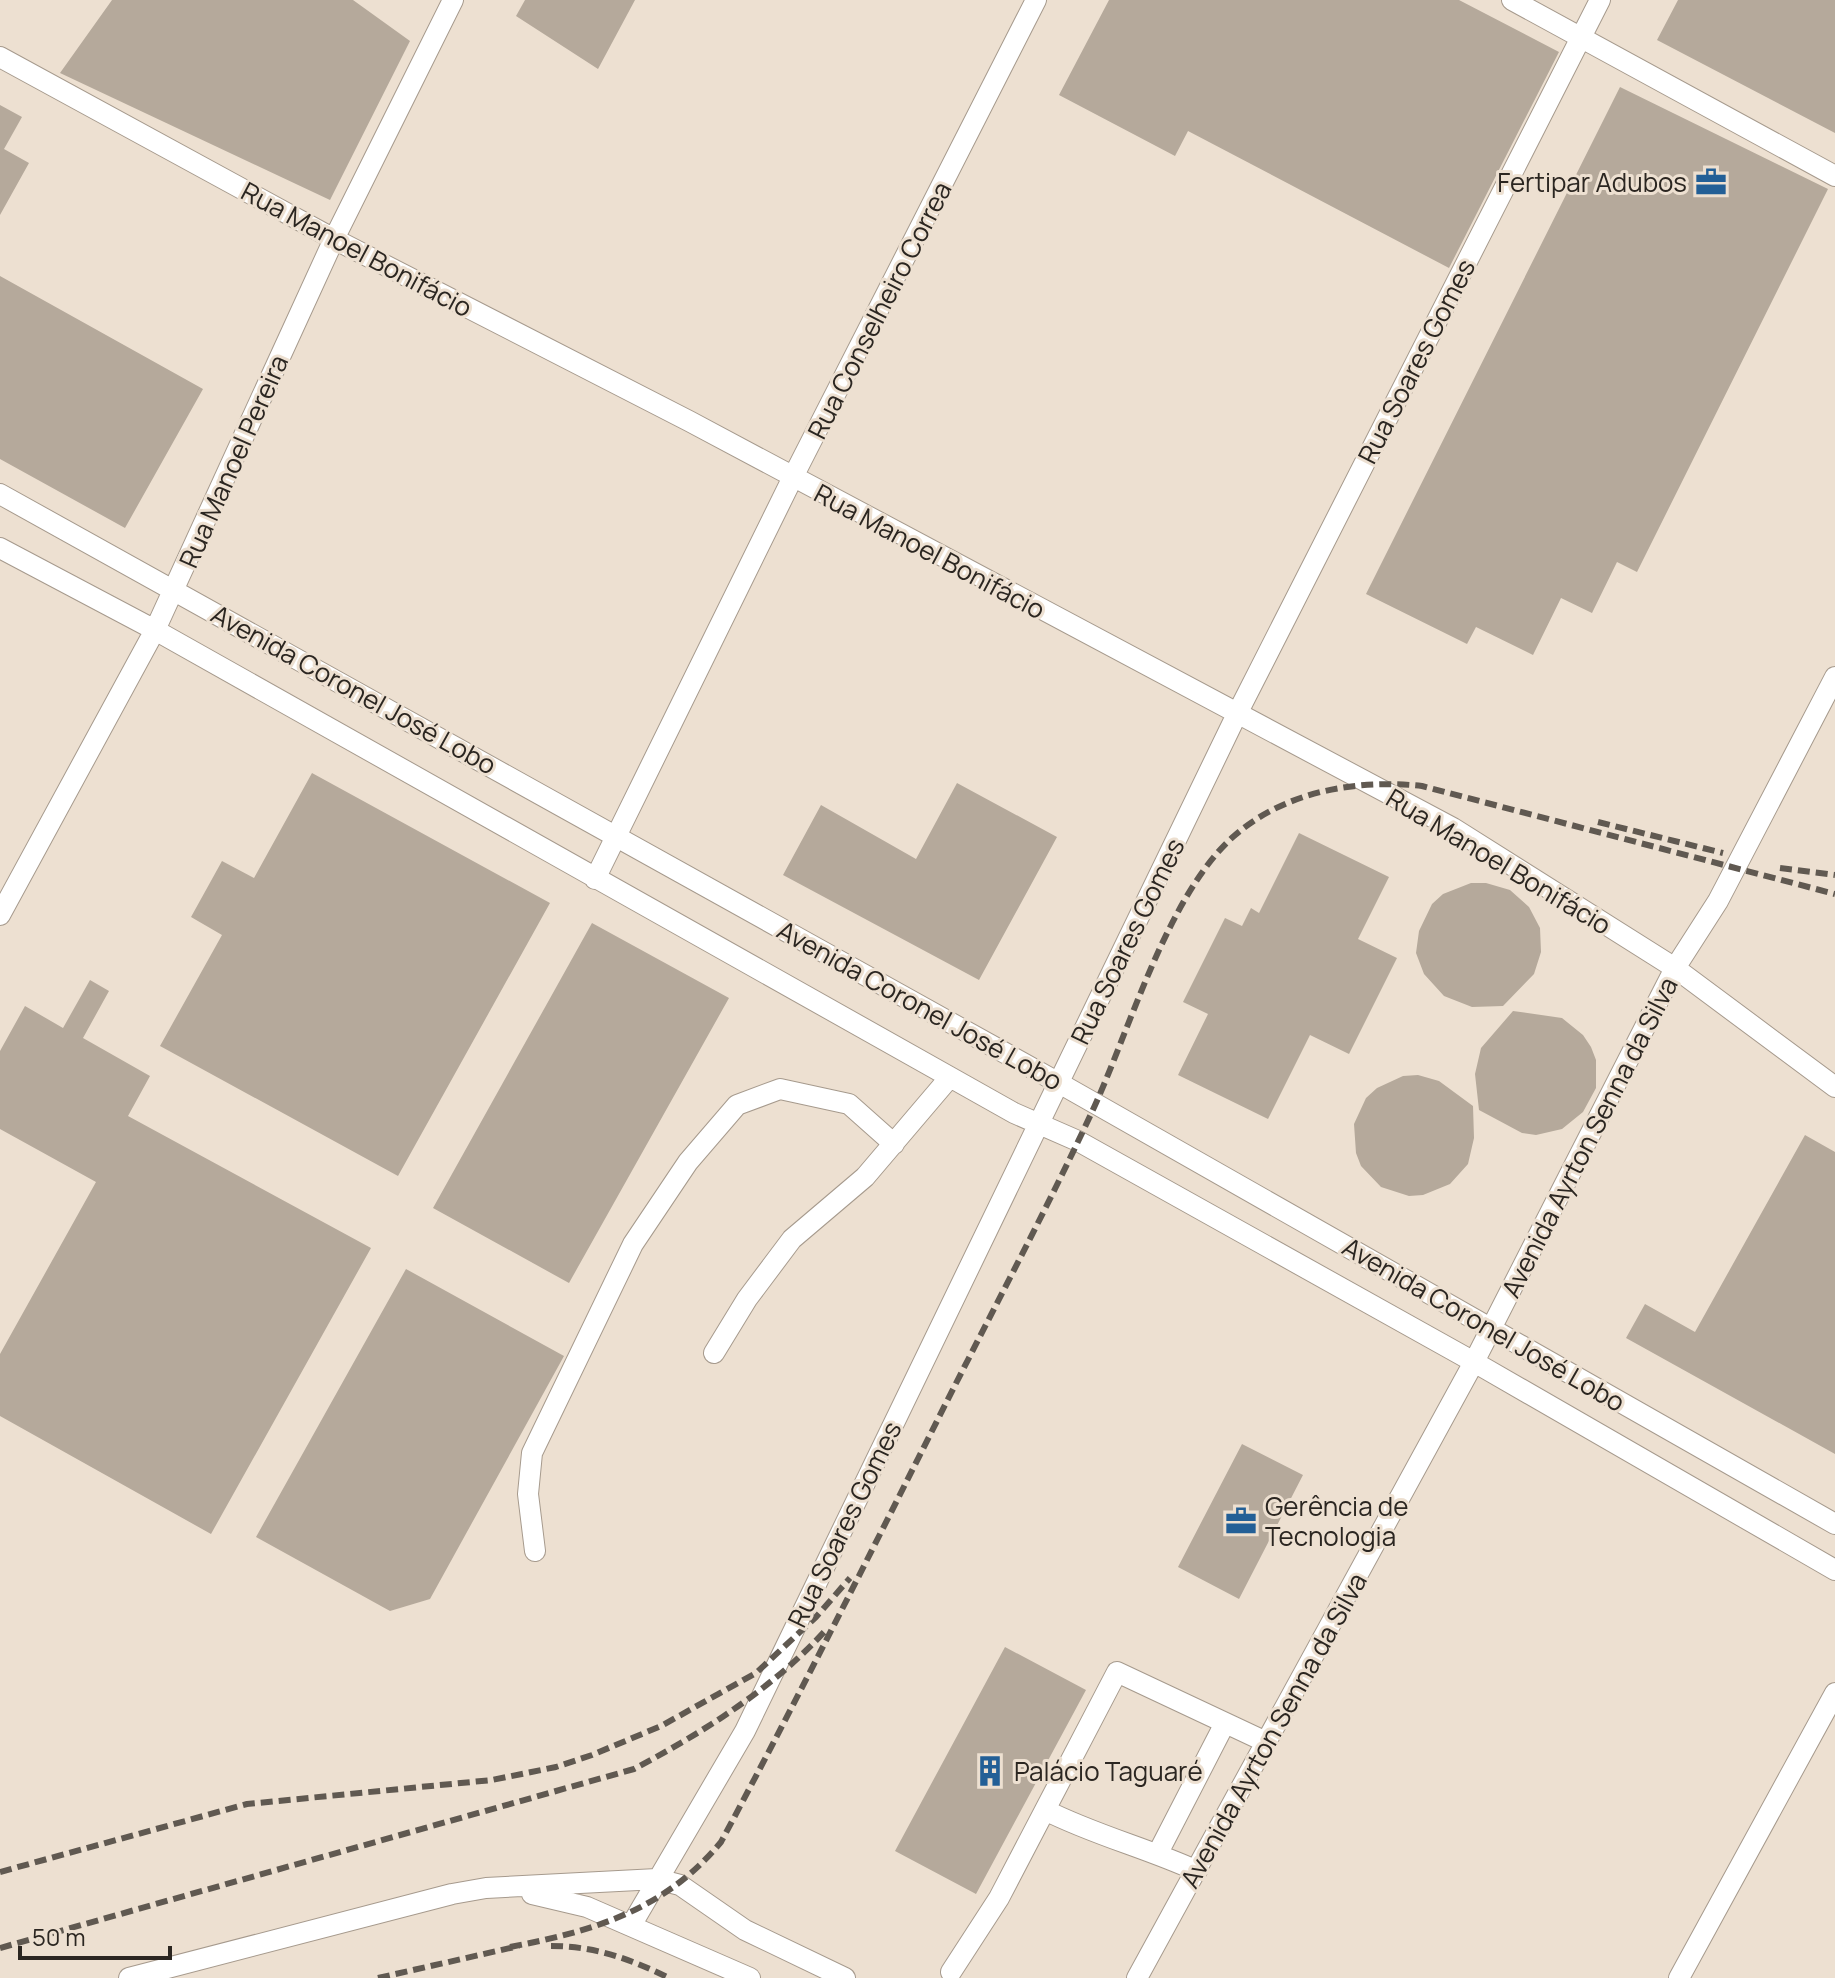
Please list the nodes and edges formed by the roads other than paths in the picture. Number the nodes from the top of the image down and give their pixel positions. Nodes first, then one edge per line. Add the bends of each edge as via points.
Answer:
1 (453, 0) edge
2 (1036, 0) edge
3 (1512, 0) edge
4 (1600, 0) edge
5 (1582, 36) junction
6 (0, 57) edge
7 (1835, 176) edge
8 (334, 239) junction
9 (793, 477) junction
10 (0, 494) edge
11 (0, 548) edge
12 (174, 589) junction
13 (155, 630) junction
14 (1835, 677) edge
15 (1236, 716) junction
16 (618, 836) junction
17 (595, 879) junction
18 (0, 915) edge
19 (1675, 968) junction
20 (950, 1077) junction
21 (1059, 1083) junction
22 (1835, 1087) edge
23 (1040, 1124) junction
24 (894, 1144) junction
25 (1491, 1329) junction
26 (714, 1353) dead end
27 (1474, 1362) junction
28 (1835, 1524) edge
29 (535, 1551) dead end
30 (1835, 1570) edge
31 (1835, 1693) edge
32 (1224, 1725) junction
33 (1266, 1742) junction
34 (1045, 1810) junction
35 (1158, 1853) junction
36 (1197, 1871) junction
37 (657, 1879) junction
38 (508, 1889) junction
39 (632, 1924) junction
40 (951, 1972) dead end
41 (129, 1978) edge
42 (750, 1978) edge
43 (845, 1978) edge
44 (1137, 1978) edge
45 (1679, 1978) edge

1 - 8 street, Rua Manoel Pereira
2 - 9 street, Rua Conselheiro Correa
3 - 5 street
4 - 5 street, Rua Soares Gomes
5 - 7 street
5 - 15 street, Rua Soares Gomes
6 - 8 street, Rua Manoel Bonifácio
8 - 9 street, Rua Manoel Bonifácio
8 - 12 street, Rua Manoel Pereira
9 - 15 street, Rua Manoel Bonifácio
9 - 16 street, Rua Conselheiro Correa
10 - 12 street, Avenida Coronel José Lobo
11 - 13 street, Avenida Coronel José Lobo
12 - 13 street, Rua Manoel Pereira
12 - 16 street, Avenida Coronel José Lobo
13 - 17 street, Avenida Coronel José Lobo
13 - 18 street, Rua Manoel Pereira
14 - 19 street, Avenida Ayrton Senna da Silva via 1718,901
15 - 19 street, Rua Manoel Bonifácio via 1453,828
15 - 21 street, Rua Soares Gomes
16 - 17 street, Rua Conselheiro Correa
16 - 21 street, Avenida Coronel José Lobo
17 - 20 street, Avenida Coronel José Lobo
19 - 22 street, Rua Manoel Bonifácio
19 - 25 street, Avenida Ayrton Senna da Silva
20 - 23 street, Avenida Coronel José Lobo
20 - 24 street
21 - 23 street, Rua Soares Gomes
21 - 25 street, Avenida Coronel José Lobo
23 - 27 street, Avenida Coronel José Lobo
23 - 37 street, Rua Soares Gomes via 745,1731
24 - 26 street via 865,1177 792,1239
24 - 29 street via 849,1104 780,1089 737,1105 688,1162 633,1244 532,1453 528,1494
25 - 27 street, Avenida Ayrton Senna da Silva
25 - 28 street, Avenida Coronel José Lobo
27 - 30 street, Avenida Coronel José Lobo
27 - 33 street, Avenida Ayrton Senna da Silva
31 - 45 street
32 - 33 street
32 - 34 street via 1117,1672
32 - 35 street
33 - 36 street, Avenida Ayrton Senna da Silva
34 - 35 street via 1082,1829
34 - 40 street via 999,1898
35 - 36 street
36 - 44 street, Avenida Ayrton Senna da Silva
37 - 38 street
37 - 39 street, Rua Soares Gomes
37 - 43 street via 680,1885 745,1930
38 - 39 street via 587,1907
38 - 41 street via 452,1894
39 - 42 street

